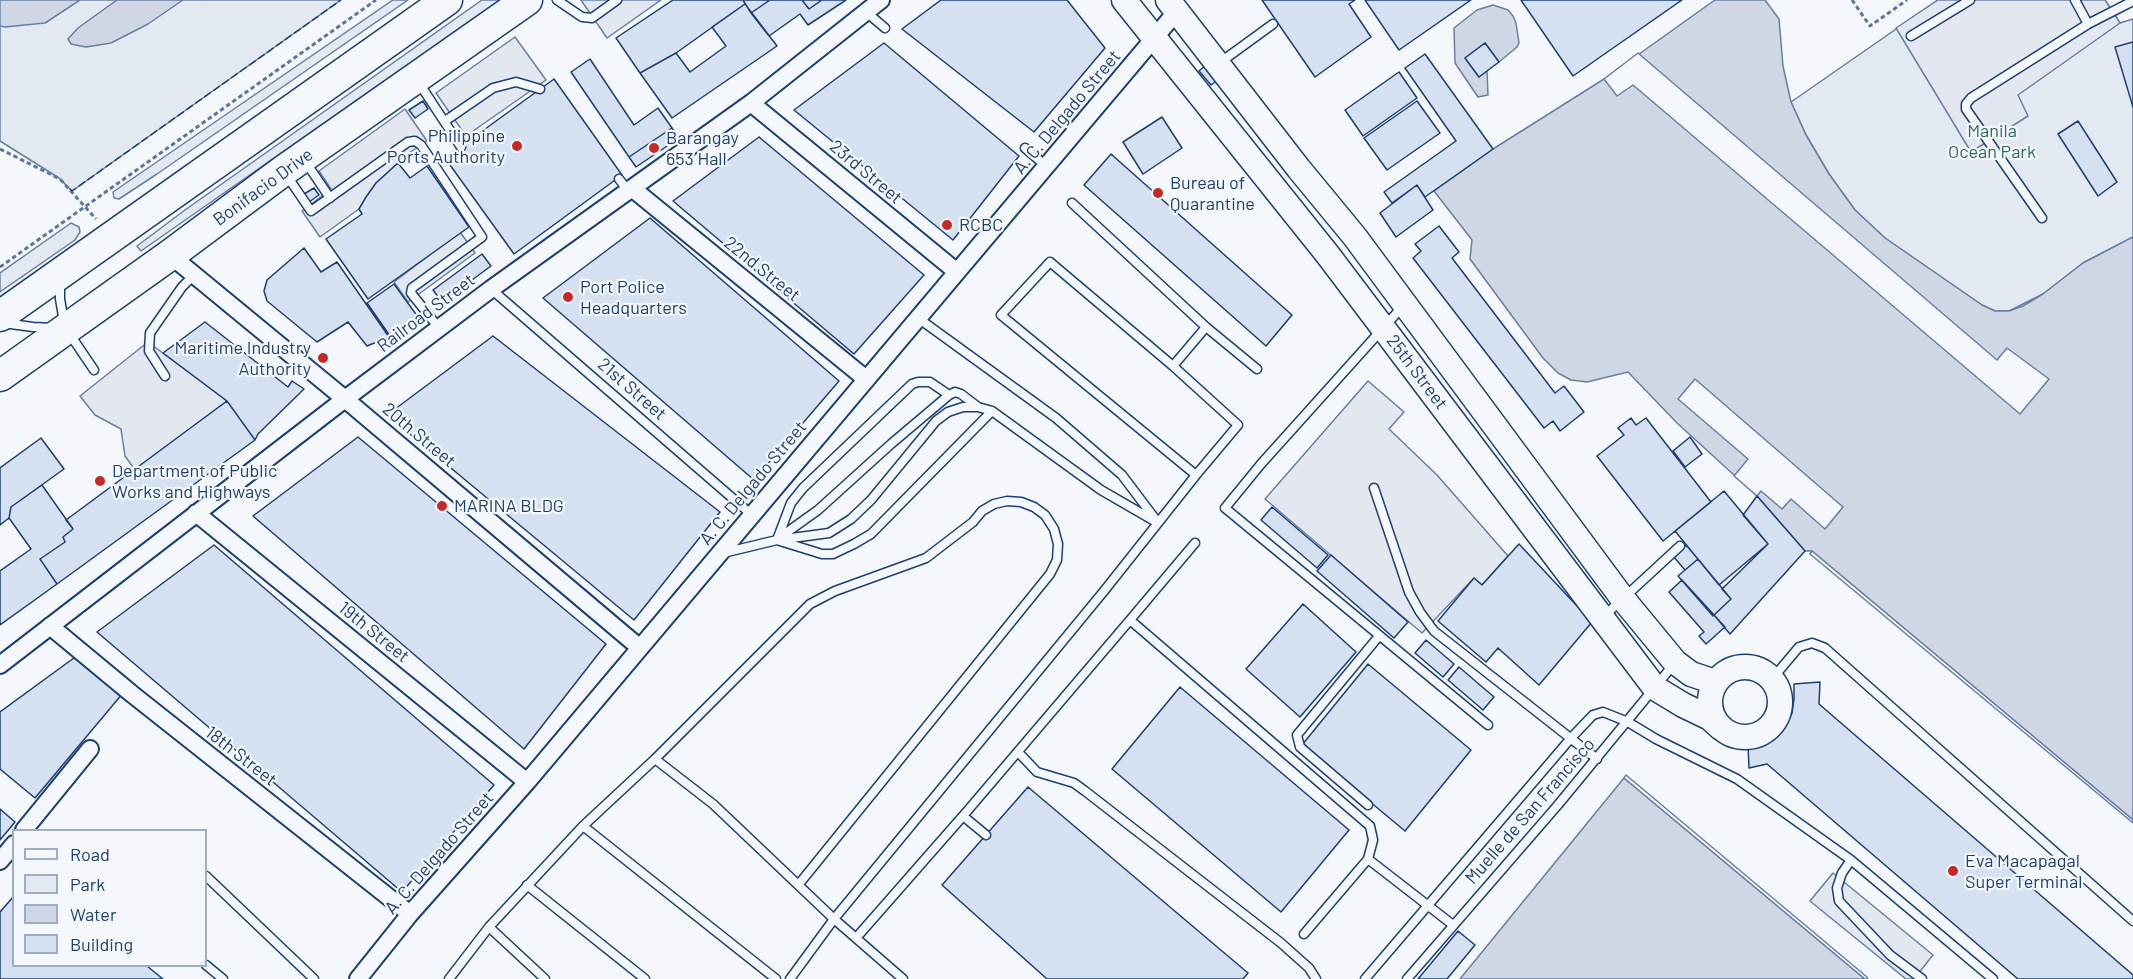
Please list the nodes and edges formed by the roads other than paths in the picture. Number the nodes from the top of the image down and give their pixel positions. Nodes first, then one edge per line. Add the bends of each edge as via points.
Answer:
1 (447, 0) edge
2 (527, 0) edge
3 (557, 0) edge
4 (617, 0) edge
5 (881, 0) edge
6 (1124, 0) edge
7 (1970, 0) edge
8 (2075, 0) edge
9 (2133, 1) edge
10 (1172, 6) edge
11 (865, 11) junction
12 (1273, 24) dead end
13 (2088, 24) junction
14 (885, 28) dead end
15 (1911, 36) dead end
16 (1154, 39) junction
17 (1218, 64) junction
18 (415, 78) junction
19 (540, 89) dead end
20 (751, 103) junction
21 (445, 121) junction
22 (461, 147) dead end
23 (1025, 148) dead end
24 (293, 164) junction
25 (1046, 166) junction
26 (627, 186) junction
27 (330, 198) junction
28 (1072, 203) dead end
29 (1331, 208) junction
30 (2042, 218) dead end
31 (1306, 228) junction
32 (170, 255) junction
33 (957, 272) junction
34 (61, 273) junction
35 (194, 274) junction
36 (491, 289) junction
37 (1405, 303) junction
38 (0, 316) edge
39 (918, 318) junction
40 (0, 322) edge
41 (1206, 327) junction
42 (1382, 327) junction
43 (65, 328) junction
44 (439, 328) junction
45 (1173, 366) junction
46 (1257, 369) dead end
47 (94, 370) dead end
48 (0, 376) edge
49 (165, 376) dead end
50 (867, 379) junction
51 (949, 395) junction
52 (345, 399) junction
53 (978, 407) junction
54 (992, 411) junction
55 (1196, 475) junction
56 (1374, 488) dead end
57 (196, 513) junction
58 (752, 515) junction
59 (1158, 523) junction
60 (777, 540) junction
61 (1195, 543) dead end
62 (1680, 546) dead end
63 (719, 554) junction
64 (1623, 599) junction
65 (1602, 618) junction
66 (1130, 620) junction
67 (50, 626) junction
68 (1379, 636) junction
69 (640, 648) junction
70 (1675, 662) junction
71 (0, 665) edge
72 (1772, 680) junction
73 (1715, 682) junction
74 (1655, 688) junction
75 (1628, 722) junction
76 (1488, 725) dead end
77 (1721, 728) junction
78 (1571, 738) junction
79 (90, 749) dead end
80 (1018, 752) junction
81 (655, 759) junction
82 (1597, 759) junction
83 (527, 782) junction
84 (1368, 805) dead end
85 (963, 816) junction
86 (583, 826) junction
87 (26, 829) edge
88 (986, 835) dead end
89 (12, 846) edge
90 (1368, 859) junction
91 (1851, 860) junction
92 (0, 861) edge
93 (207, 877) edge
94 (799, 884) junction
95 (526, 885) junction
96 (1428, 906) junction
97 (411, 914) junction
98 (834, 919) junction
99 (2133, 921) edge
100 (1453, 925) junction
101 (489, 927) junction
102 (1304, 934) dead end
103 (856, 938) junction
104 (207, 966) edge
105 (223, 979) edge
106 (314, 979) edge
107 (358, 979) edge
108 (449, 979) edge
109 (545, 979) edge
110 (645, 979) edge
111 (776, 979) edge
112 (790, 979) edge
113 (903, 979) edge
114 (1316, 979) edge
115 (1365, 979) edge
116 (1407, 979) edge
117 (1922, 979) edge
118 (1993, 979) edge

1 - 34 highway
2 - 18 highway, Bonifacio Drive
3 - 4 lane via 582,17 592,18
5 - 11 street, Railroad Street
6 - 16 street, 25th Street
7 - 15 lane
8 - 13 lane
9 - 13 lane
10 - 16 street, A. C. Delgado Street
10 - 17 street, 25th Street
11 - 14 lane
11 - 20 street, Railroad Street
12 - 17 lane
13 - 30 lane via 1966,104
16 - 25 street, A. C. Delgado Street
16 - 31 street, 25th Street
17 - 29 street, 25th Street
18 - 21 lane
18 - 24 highway, Bonifacio Drive
19 - 21 lane via 516,82 492,88
20 - 26 street, Railroad Street
20 - 33 street, 23rd Street
21 - 22 lane
23 - 25 lane
24 - 27 lane
24 - 27 lane via 312,211
24 - 32 highway, Bonifacio Drive
25 - 33 street, A. C. Delgado Street
26 - 36 street, Railroad Street
26 - 50 street, 22nd Street
27 - 44 lane via 408,142 421,145 482,237 412,288 411,293
28 - 41 lane
29 - 31 street
29 - 37 street, 25th Street
31 - 42 street, 25th Street
32 - 35 street, 20th Street
32 - 43 highway, Bonifacio Drive
33 - 39 street, A. C. Delgado Street
34 - 38 highway
34 - 43 lane
35 - 49 lane via 150,333 149,351
35 - 52 street, 20th Street
36 - 44 street, Railroad Street
36 - 58 lane, 21st Street
37 - 42 lane
37 - 64 street, 25th Street
39 - 50 street, A. C. Delgado Street
39 - 59 lane via 1056,418 1122,475
40 - 43 lane
41 - 45 lane
41 - 46 lane
42 - 65 street, 25th Street
42 - 68 lane via 1225,508
43 - 47 lane
43 - 48 highway, Bonifacio Drive
44 - 52 street, Railroad Street
45 - 55 lane via 1238,425
45 - 55 lane via 1050,262 1001,315
50 - 58 street, A. C. Delgado Street
51 - 53 lane via 961,394
51 - 60 lane via 818,510
51 - 60 lane via 930,382 912,384 803,488 791,503
52 - 57 street, Railroad Street
52 - 69 street, 20th Street
53 - 54 lane
53 - 60 lane via 948,412 936,421 851,519 829,532
54 - 59 lane via 1101,490
54 - 60 lane via 871,534 833,554
55 - 59 lane
56 - 78 lane via 1409,592 1434,631
57 - 67 street, Railroad Street
57 - 83 street, 19th Street
58 - 63 street, A. C. Delgado Street
59 - 98 lane
60 - 63 lane
61 - 66 lane
62 - 64 lane
63 - 69 street, A. C. Delgado Street
64 - 65 lane
64 - 70 street, 25th Street
65 - 74 street, 25th Street
66 - 80 lane
66 - 90 lane via 1370,826
67 - 71 street, Railroad Street
67 - 97 street, 18th Street
68 - 76 lane
68 - 84 lane via 1297,735 1299,747
69 - 83 street, A. C. Delgado Street
70 - 73 street, 25th Street via 1691,674
70 - 74 lane, Muelle de San Francisco
72 - 73 street via 1759,669 1743,666 1727,671
72 - 77 street, 25th Street via 1780,701 1769,727 1748,737
72 - 99 lane via 1799,647 1812,643 1825,648
73 - 77 street via 1709,701
74 - 75 lane, Muelle de San Francisco
74 - 77 street, 25th Street
75 - 78 lane via 1598,713
75 - 82 lane, Muelle de San Francisco
75 - 91 lane via 1737,779
78 - 82 lane
78 - 96 lane
79 - 87 street
80 - 85 lane
80 - 114 lane via 1037,772 1074,783 1085,791 1281,943
81 - 86 lane
81 - 94 lane via 713,804
81 - 94 lane via 810,604 926,558 994,504 1021,502 1045,515 1058,544 1057,560 1050,574
82 - 100 lane, Muelle de San Francisco
83 - 97 street, A. C. Delgado Street
85 - 88 lane
85 - 103 lane
86 - 95 lane
86 - 111 lane
89 - 92 street
90 - 96 lane
90 - 102 lane
91 - 117 lane via 1837,888 1839,901 1890,955
91 - 118 lane
93 - 106 lane
94 - 98 lane
95 - 101 lane
95 - 110 lane
96 - 100 lane
96 - 115 lane
97 - 107 street, A. C. Delgado Street
98 - 103 lane
98 - 112 lane
100 - 116 lane, Muelle de San Francisco
101 - 108 lane
101 - 109 lane
103 - 113 lane
104 - 105 lane

